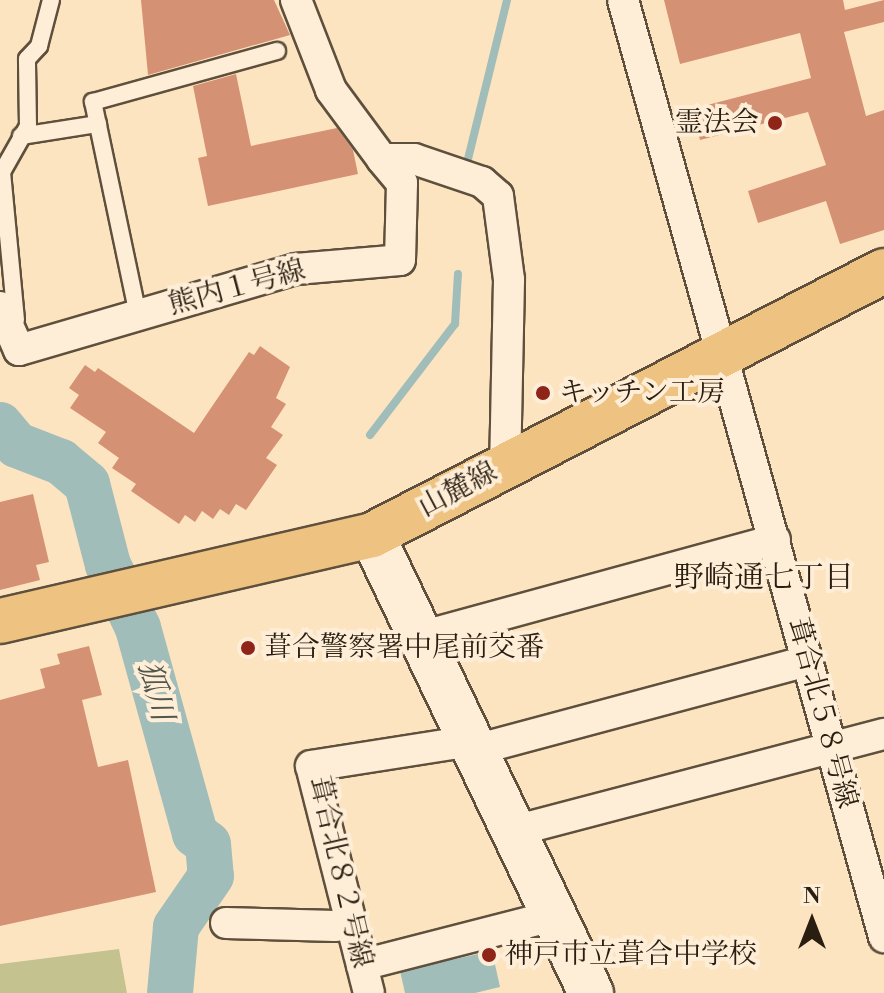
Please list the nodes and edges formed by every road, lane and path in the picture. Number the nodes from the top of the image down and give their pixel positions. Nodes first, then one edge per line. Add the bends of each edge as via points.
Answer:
1 (51, 0) edge
2 (296, 0) edge
3 (623, 0) edge
4 (277, 51) dead end
5 (98, 124) junction
6 (21, 136) junction
7 (382, 159) junction
8 (884, 271) edge
9 (0, 307) edge
10 (138, 315) junction
11 (19, 350) junction
12 (722, 351) junction
13 (505, 465) junction
14 (372, 535) junction
15 (775, 540) junction
16 (0, 621) edge
17 (420, 637) junction
18 (808, 661) junction
19 (884, 734) edge
20 (473, 746) junction
21 (832, 750) junction
22 (514, 831) junction
23 (553, 916) junction
24 (351, 922) junction
25 (226, 923) dead end
26 (884, 937) edge
27 (365, 979) edge
28 (591, 993) edge

1 - 6 lane via 39,46 27,59 28,126
2 - 7 street via 331,90
3 - 12 street, 葺合北５８号線
4 - 5 lane via 93,102
5 - 6 lane
5 - 10 lane
6 - 11 lane via 2,172
7 - 10 street, 熊内１号線 via 402,183 400,260 296,269
7 - 13 street via 414,159 482,182 498,196 509,280
8 - 12 main road, 山麓線
9 - 11 street
10 - 11 street, 熊内１号線
12 - 13 main road, 山麓線
12 - 15 street, 葺合北５８号線
13 - 14 main road, 山麓線
14 - 16 main road, 山麓線
14 - 17 street
15 - 17 street
15 - 18 street, 葺合北５８号線
17 - 20 street
18 - 20 street
18 - 21 street, 葺合北５８号線
19 - 21 street
20 - 22 street
20 - 24 street, 葺合北８２号線 via 311,766
21 - 22 street
21 - 26 street, 葺合北５８号線
22 - 23 street
23 - 27 street
23 - 28 street
24 - 25 street
24 - 27 street, 葺合北８２号線

